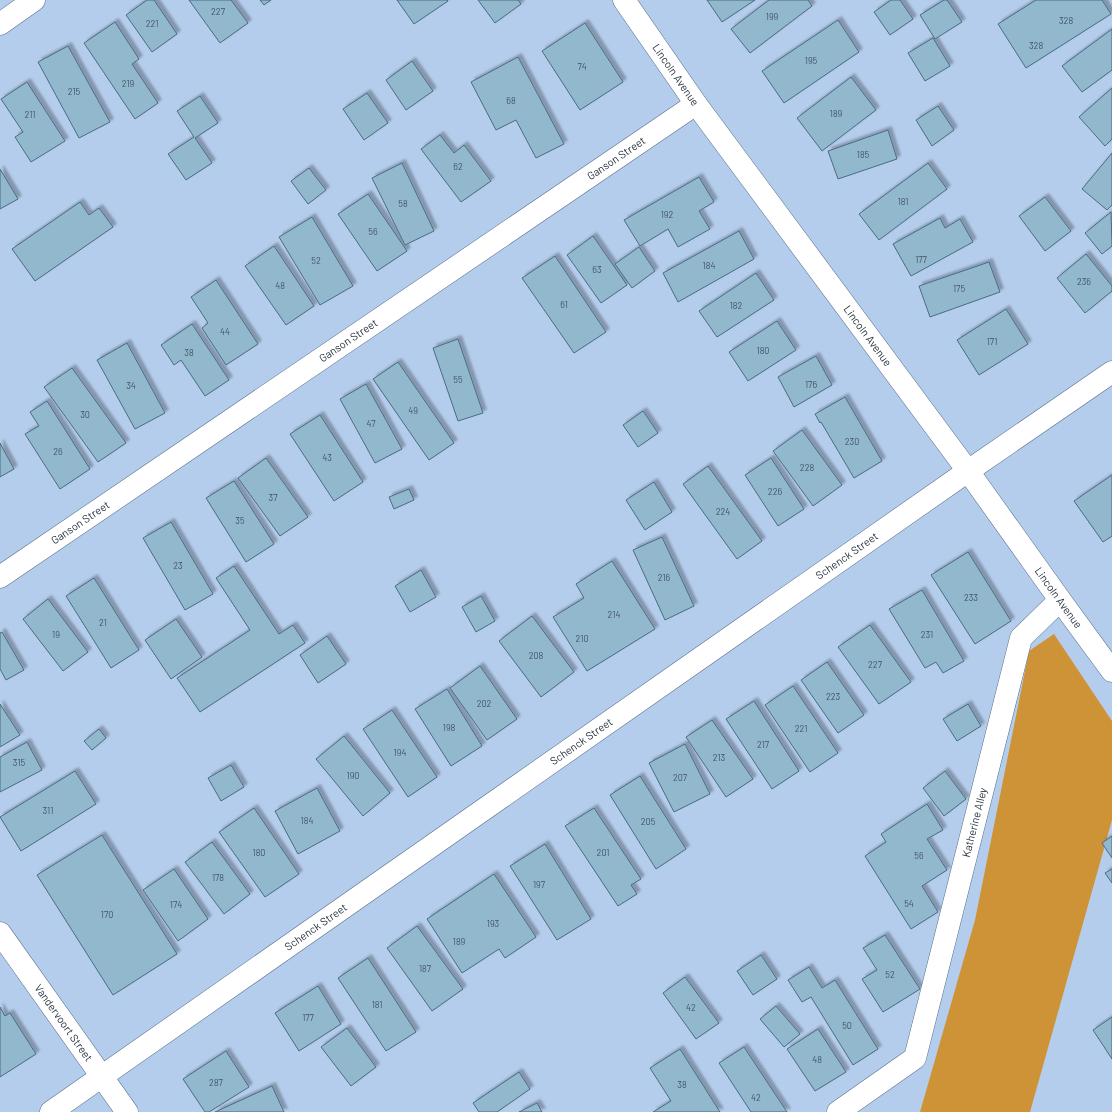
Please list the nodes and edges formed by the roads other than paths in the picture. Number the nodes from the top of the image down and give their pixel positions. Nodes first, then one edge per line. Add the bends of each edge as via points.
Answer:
1 (34, 0) edge
2 (624, 0) edge
3 (0, 24) edge
4 (696, 104) junction
5 (1112, 372) edge
6 (968, 471) junction
7 (0, 577) edge
8 (1060, 600) junction
9 (1112, 671) edge
10 (0, 933) edge
11 (102, 1077) junction
12 (51, 1112) edge
13 (127, 1112) edge
14 (838, 1112) edge

1 - 3 street
2 - 4 street, Lincoln Avenue
4 - 6 street, Lincoln Avenue
4 - 7 street, Ganson Street
5 - 6 street, Schenck Street
6 - 8 street, Lincoln Avenue
6 - 11 street, Schenck Street
8 - 9 street, Lincoln Avenue
8 - 14 street, Katherine Alley via 1021,638 915,1058
10 - 11 street, Vandervoort Street
11 - 12 street, Schenck Street
11 - 13 street, Vandervoort Street

